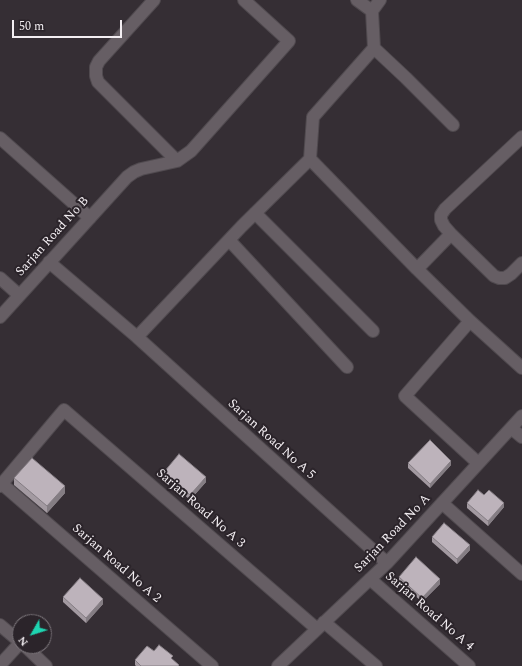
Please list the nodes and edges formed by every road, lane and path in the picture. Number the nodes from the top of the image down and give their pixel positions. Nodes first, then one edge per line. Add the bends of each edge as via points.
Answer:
1 (154, 0) edge
2 (244, 0) edge
3 (357, 0) edge
4 (380, 0) edge
5 (372, 11) junction
6 (374, 48) junction
7 (453, 125) dead end
8 (522, 137) edge
9 (0, 138) edge
10 (310, 159) junction
11 (177, 161) junction
12 (255, 213) junction
13 (90, 218) junction
14 (451, 234) junction
15 (229, 240) junction
16 (49, 262) junction
17 (522, 263) edge
18 (418, 269) junction
19 (0, 278) edge
20 (19, 295) junction
21 (0, 316) edge
22 (470, 321) junction
23 (374, 331) dead end
24 (137, 338) junction
25 (347, 367) dead end
26 (522, 368) edge
27 (522, 416) edge
28 (511, 428) junction
29 (522, 437) edge
30 (478, 464) junction
31 (1, 485) edge
32 (442, 503) junction
33 (387, 563) junction
34 (522, 574) edge
35 (370, 579) junction
36 (0, 625) edge
37 (321, 626) junction
38 (12, 635) edge
39 (12, 651) edge
40 (33, 654) edge
41 (0, 665) edge
42 (46, 666) edge
43 (212, 666) edge
44 (278, 666) edge
45 (376, 666) edge
46 (469, 666) edge

1 - 11 street via 99,61 96,76 98,82
2 - 11 street via 289,41 191,151
3 - 5 street
4 - 5 street
5 - 6 street
6 - 7 street
6 - 10 street via 313,117
8 - 14 street via 441,214 444,226
9 - 13 street
10 - 12 street
10 - 18 street
11 - 13 street, Sarjan Road No B via 134,172
12 - 15 street
12 - 23 street
13 - 16 street, Sarjan Road No B
14 - 17 street via 494,276 505,278
14 - 18 street
15 - 24 street
15 - 25 street
16 - 20 street, Sarjan Road No B
16 - 24 street, Sarjan Road No A 5
18 - 22 street
19 - 20 street
20 - 21 street, Sarjan Road No B
22 - 26 street
22 - 30 street via 405,396
24 - 33 street, Sarjan Road No A 5
27 - 28 street, Sarjan Road No A
28 - 29 street
28 - 30 street, Sarjan Road No A
30 - 32 street, Sarjan Road No A
31 - 37 street, Sarjan Road No A 3 via 64,410
31 - 43 street, Sarjan Road No A 2
32 - 33 street, Sarjan Road No A
32 - 34 street
33 - 35 street, Sarjan Road No A
35 - 37 street, Sarjan Road No A
35 - 46 street, Sarjan Road No A 4
36 - 38 street
37 - 44 street, Sarjan Road No A
37 - 45 street, Sarjan Road No A 3
39 - 41 street
40 - 42 street

